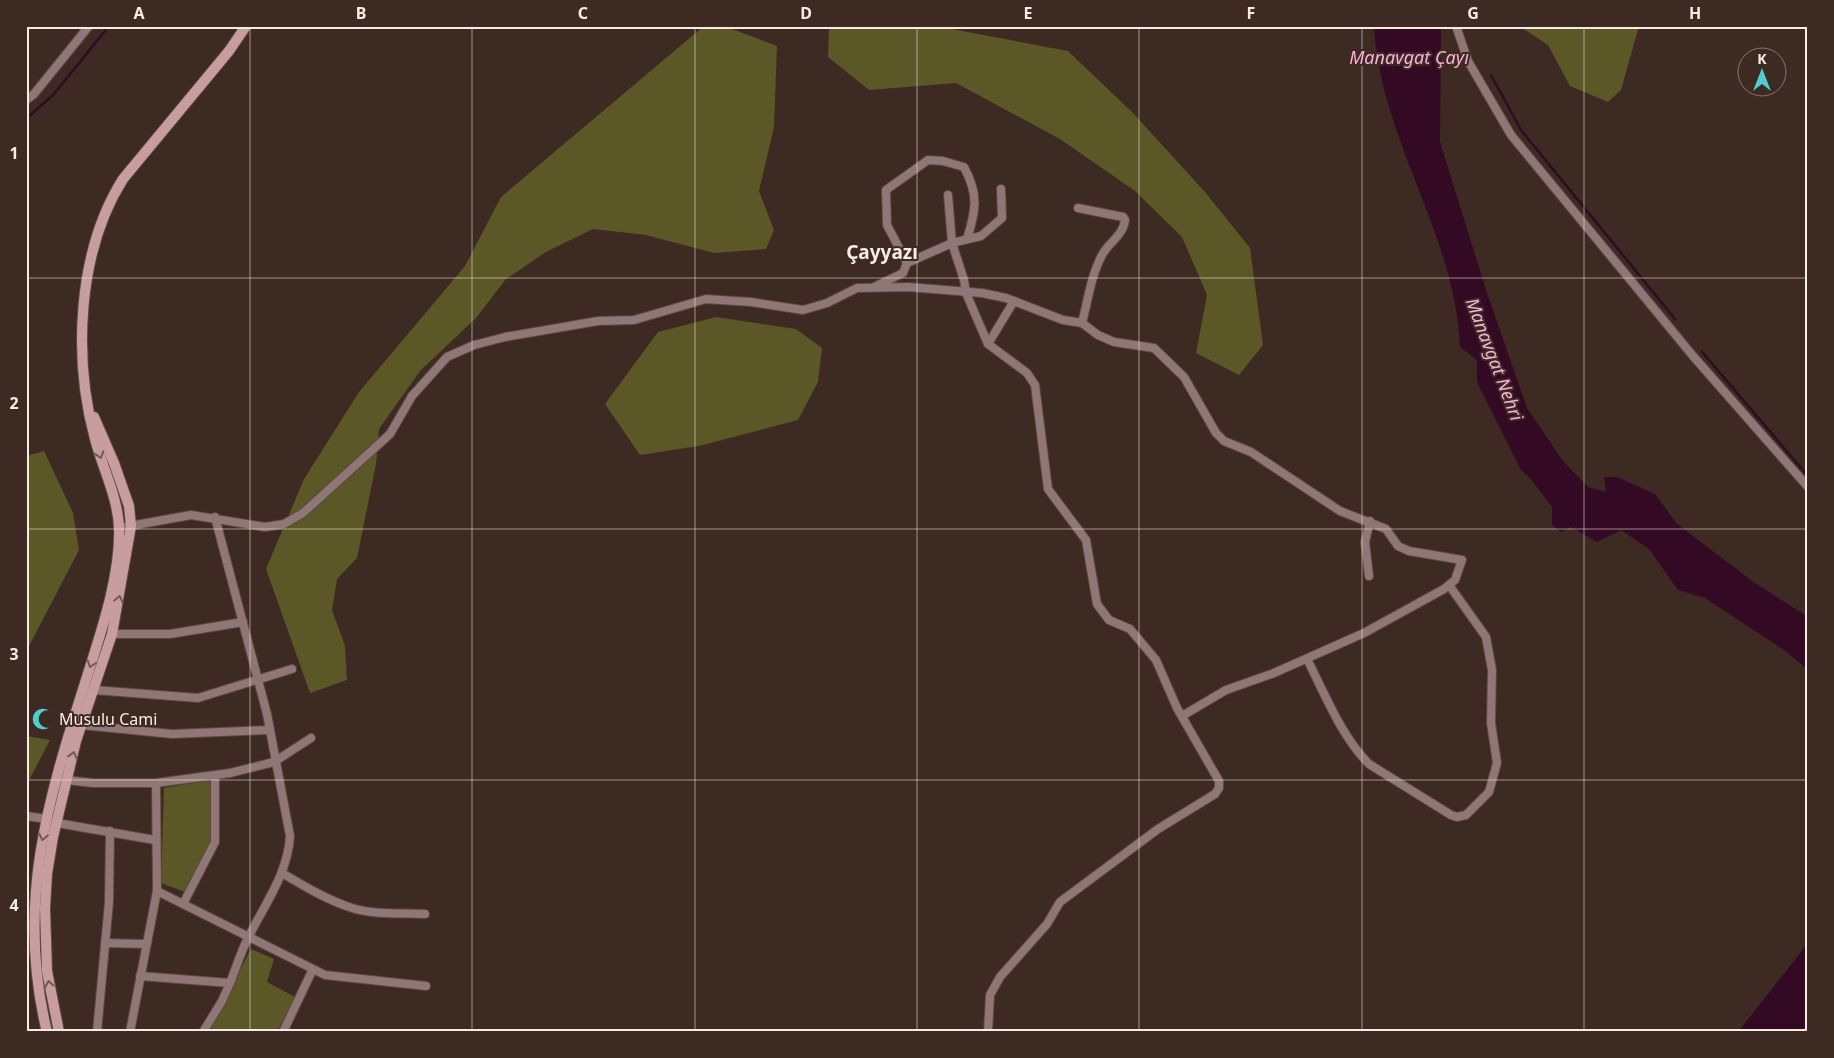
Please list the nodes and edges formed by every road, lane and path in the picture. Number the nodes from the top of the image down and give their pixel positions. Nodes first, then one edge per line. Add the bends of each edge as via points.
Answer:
1 (89, 26) edge
2 (246, 26) edge
3 (1456, 26) edge
4 (26, 100) edge
5 (1002, 189) dead end
6 (948, 195) dead end
7 (1078, 208) dead end
8 (967, 239) junction
9 (952, 243) junction
10 (907, 263) junction
11 (872, 288) junction
12 (966, 292) junction
13 (1014, 302) junction
14 (1082, 323) junction
15 (988, 344) junction
16 (90, 407) junction
17 (1808, 487) edge
18 (215, 517) junction
19 (1370, 521) junction
20 (131, 526) junction
21 (119, 528) junction
22 (1369, 576) dead end
23 (1449, 585) junction
24 (243, 622) junction
25 (112, 634) junction
26 (1306, 659) junction
27 (292, 669) dead end
28 (258, 680) junction
29 (94, 690) junction
30 (1182, 716) junction
31 (82, 726) junction
32 (269, 730) junction
33 (311, 738) dead end
34 (274, 762) junction
35 (215, 776) junction
36 (66, 780) junction
37 (156, 783) junction
38 (26, 816) edge
39 (47, 819) junction
40 (57, 823) junction
41 (110, 831) junction
42 (155, 840) junction
43 (282, 873) junction
44 (157, 891) junction
45 (183, 904) junction
46 (425, 914) dead end
47 (248, 939) junction
48 (105, 943) junction
49 (146, 944) junction
50 (30, 955) edge
51 (312, 971) junction
52 (140, 976) junction
53 (230, 983) junction
54 (426, 986) dead end
55 (48, 1032) edge
56 (59, 1032) edge
57 (97, 1032) edge
58 (130, 1032) edge
59 (203, 1032) edge
60 (283, 1032) edge
61 (988, 1032) edge

1 - 4 street
2 - 16 street via 123,179 110,203 92,258 84,309 82,363
3 - 17 street via 1468,61 1511,136 1693,356
5 - 8 street via 1002,218 981,236
6 - 9 street
7 - 14 street via 1114,213 1125,220 1118,237 1102,254
8 - 9 street
8 - 10 street via 976,198 970,178 964,167 928,160 886,190 887,225
9 - 10 street
9 - 12 street
10 - 11 street via 903,273
11 - 12 street via 908,287
11 - 18 street via 857,288 827,303 803,310 706,299 634,320 598,321 474,345 447,357 412,396 390,434 303,513 284,524 264,527
12 - 13 street
12 - 15 street
13 - 14 street via 1063,320
13 - 15 street
14 - 19 street via 1114,342 1154,348 1184,377 1216,433 1224,441 1251,452 1340,511
15 - 30 street via 1027,373 1035,385 1048,489 1086,540 1097,604 1109,620 1130,629 1156,660
16 - 20 street via 129,506
16 -> 21 street via 94,437 116,506
18 - 20 street via 191,515
18 - 24 street
19 - 22 street via 1364,542
19 - 23 street via 1386,529 1398,546 1409,551 1462,560 1455,580
20 - 21 street
25 -> 20 street
21 -> 39 street via 107,609 59,766
23 - 26 street via 1364,633
23 - 26 street via 1486,637 1492,670 1491,723 1497,763 1494,780 1489,792 1466,815 1451,815 1358,754
24 - 25 street via 170,634
24 - 28 street
25 - 29 street
26 - 30 street via 1226,690
27 - 28 street
28 - 29 street via 198,698
28 - 32 street
29 - 31 street
30 - 61 street via 1219,781 1219,788 1215,794 1158,829 1060,902 1047,924 1000,977 990,995
31 - 32 street via 172,734
36 -> 31 street
32 - 34 street
33 - 34 street
34 - 35 street
34 - 43 street via 290,836
35 - 37 street
35 - 45 street via 215,842
36 - 37 street
36 - 40 street
37 - 42 street
38 - 39 street
39 -> 50 street via 36,877
40 - 41 street
56 -> 40 street via 46,971 45,934 47,874
41 - 42 street
41 - 48 street
42 - 44 street
43 - 46 street via 352,908
43 - 47 street
44 - 45 street
44 - 49 street
45 - 47 street
47 - 51 street
47 - 53 street
48 - 49 street
48 - 57 street
49 - 52 street
50 - 55 street
51 - 54 street via 340,978
51 - 60 street
52 - 53 street
52 - 58 street
53 - 59 street

